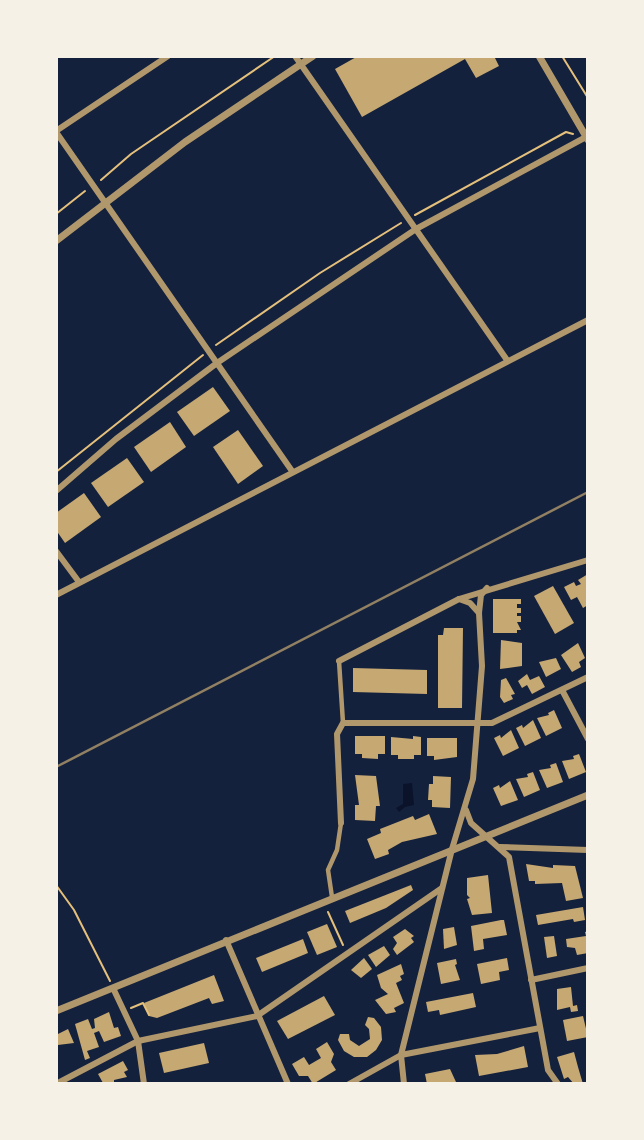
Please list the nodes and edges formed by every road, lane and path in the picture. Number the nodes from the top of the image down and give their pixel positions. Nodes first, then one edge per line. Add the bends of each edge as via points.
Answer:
1 (168, 56) edge
2 (275, 56) edge
3 (295, 56) edge
4 (313, 56) edge
5 (539, 56) edge
6 (562, 56) edge
7 (301, 63) junction
8 (588, 98) edge
9 (56, 132) edge
10 (587, 139) edge
11 (94, 185) junction
12 (106, 201) junction
13 (56, 214) edge
14 (408, 218) junction
15 (416, 229) junction
16 (56, 241) edge
17 (588, 320) edge
18 (209, 350) junction
19 (507, 360) junction
20 (217, 363) junction
21 (292, 471) junction
22 (56, 472) edge
23 (56, 491) edge
24 (56, 551) edge
25 (588, 560) edge
26 (79, 582) junction
27 (486, 589) junction
28 (56, 595) edge
29 (459, 599) junction
30 (479, 613) junction
31 (339, 661) joint
32 (588, 677) edge
33 (562, 690) junction
34 (343, 723) junction
35 (479, 723) junction
36 (588, 739) edge
37 (588, 795) edge
38 (466, 810) junction
39 (341, 823) joint
40 (484, 836) junction
41 (500, 848) junction
42 (452, 849) junction
43 (588, 850) edge
44 (56, 885) edge
45 (443, 887) junction
46 (332, 897) junction
47 (323, 901) junction
48 (226, 940) junction
49 (346, 954) junction
50 (588, 968) edge
51 (531, 980) junction
52 (113, 988) junction
53 (56, 1011) edge
54 (124, 1011) junction
55 (149, 1015) dead end
56 (257, 1016) junction
57 (540, 1028) junction
58 (138, 1041) junction
59 (401, 1055) junction
60 (69, 1081) edge
61 (56, 1084) edge
62 (144, 1084) edge
63 (288, 1084) edge
64 (349, 1084) edge
65 (404, 1084) edge
66 (558, 1084) edge

1 - 9 street
2 - 11 path via 131,154
3 - 7 street
4 - 7 street
5 - 10 street
6 - 8 path
7 - 12 street
7 - 14 street
9 - 11 street
10 - 14 path via 566,132
10 - 15 street
11 - 12 street
11 - 13 path
12 - 16 street
12 - 18 street
14 - 15 street
14 - 18 path
15 - 19 street
15 - 20 street
17 - 19 street
18 - 20 street
18 - 22 path
19 - 21 street
20 - 21 street
20 - 23 street
21 - 26 street
24 - 26 street
25 - 27 street
26 - 28 street
27 - 29 street
27 - 30 street
29 - 30 street
29 - 31 street
30 - 35 street
31 - 34 street
32 - 33 street
33 - 35 street via 492,723
33 - 36 street
34 - 35 street
34 - 39 street via 337,734
35 - 38 street
37 - 40 street
38 - 40 street via 471,824
38 - 42 street
39 - 46 street via 328,870
40 - 41 street
40 - 42 street
41 - 43 street
41 - 51 street via 509,857
42 - 45 street
42 - 46 street
44 - 52 path via 74,910
45 - 49 street
45 - 59 street
46 - 47 street
47 - 48 street
47 - 49 path
48 - 52 street
48 - 56 street
49 - 56 street
50 - 51 street
51 - 57 street
52 - 53 street
52 - 54 street
54 - 55 path via 143,1003
54 - 58 street
56 - 58 street
56 - 63 street
57 - 59 street
57 - 66 street via 548,1070
58 - 60 street
58 - 62 street
59 - 64 street
59 - 65 street
60 - 61 street

